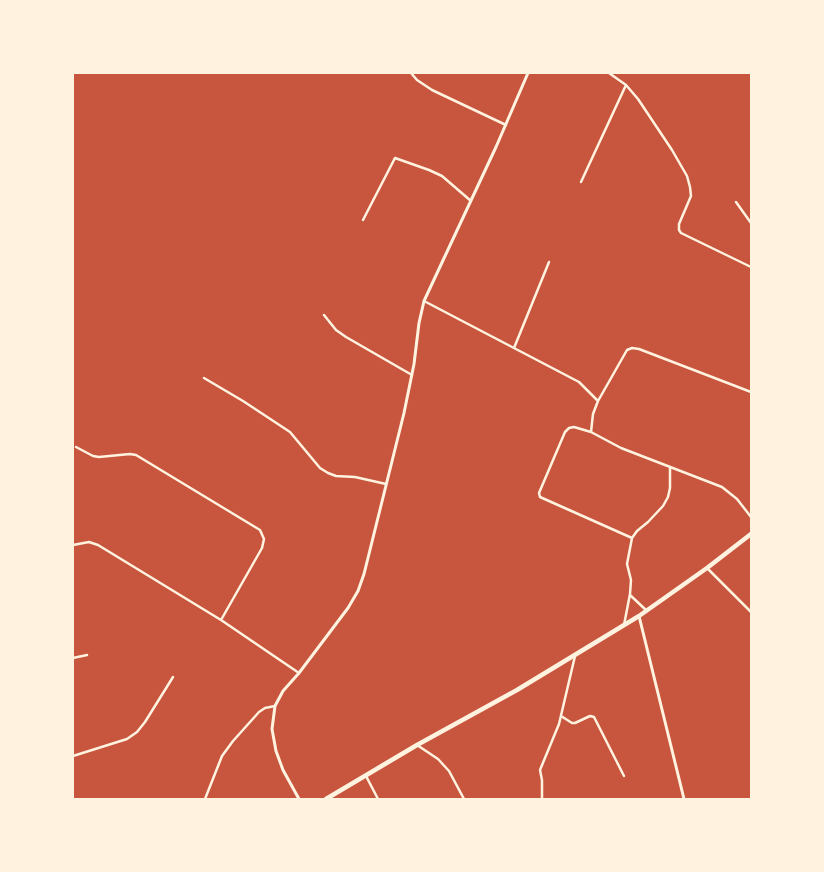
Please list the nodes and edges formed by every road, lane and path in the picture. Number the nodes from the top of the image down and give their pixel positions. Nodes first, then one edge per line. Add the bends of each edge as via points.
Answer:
1 (411, 73) edge
2 (528, 73) edge
3 (610, 73) edge
4 (613, 74) edge
5 (626, 85) junction
6 (506, 124) junction
7 (581, 182) dead end
8 (471, 201) junction
9 (736, 202) dead end
10 (363, 220) dead end
11 (751, 223) edge
12 (549, 262) dead end
13 (751, 267) edge
14 (424, 301) junction
15 (324, 315) dead end
16 (514, 348) junction
17 (412, 376) junction
18 (204, 378) dead end
19 (751, 392) edge
20 (598, 401) junction
21 (591, 432) junction
22 (76, 447) dead end
23 (670, 467) junction
24 (386, 484) junction
25 (751, 517) edge
26 (751, 534) edge
27 (632, 538) junction
28 (73, 545) edge
29 (707, 568) junction
30 (630, 594) junction
31 (647, 611) junction
32 (751, 612) edge
33 (639, 616) junction
34 (221, 620) junction
35 (624, 626) junction
36 (87, 655) dead end
37 (575, 656) junction
38 (73, 658) edge
39 (299, 672) junction
40 (173, 677) dead end
41 (275, 706) junction
42 (561, 716) junction
43 (417, 746) junction
44 (73, 756) edge
45 (366, 775) junction
46 (624, 776) dead end
47 (205, 799) edge
48 (299, 799) edge
49 (326, 799) edge
50 (378, 799) edge
51 (464, 799) edge
52 (542, 799) edge
53 (684, 799) edge

1 - 6 street via 432,90
2 - 6 street
3 - 4 street
4 - 5 street
5 - 7 street
5 - 13 street via 656,125 689,182 691,196 679,224 680,232
6 - 8 street
8 - 10 street via 442,176 395,158
8 - 14 street
9 - 11 street
12 - 16 street
14 - 16 street
14 - 17 street via 418,323
15 - 17 street via 346,338
16 - 20 street via 579,382
17 - 24 street
18 - 24 street via 290,432 320,468 328,473
19 - 20 street via 632,348 627,350
20 - 21 street via 593,414
21 - 23 street via 621,448
21 - 27 street via 569,428 539,493 540,497
22 - 34 street via 99,457 136,455 260,530 264,540 262,548
23 - 25 street via 722,487 737,499
23 - 27 street via 668,497 663,506
24 - 39 street via 358,591
26 - 29 highway
27 - 30 street via 627,564 631,580
28 - 34 street via 89,542 98,545
29 - 31 highway
29 - 32 street
30 - 31 street
30 - 35 street
31 - 33 highway
33 - 35 highway
33 - 53 street
34 - 39 street
35 - 37 highway
36 - 38 street
37 - 42 street
37 - 43 highway
39 - 41 street via 283,691
40 - 44 street via 137,732 127,739
41 - 47 street via 259,712 233,741 222,756
41 - 48 street via 272,729 276,751
42 - 46 street via 572,723 590,716 594,717
42 - 52 street via 555,738 540,770
43 - 45 highway
43 - 51 street via 438,759 449,771
45 - 49 highway
45 - 50 street

